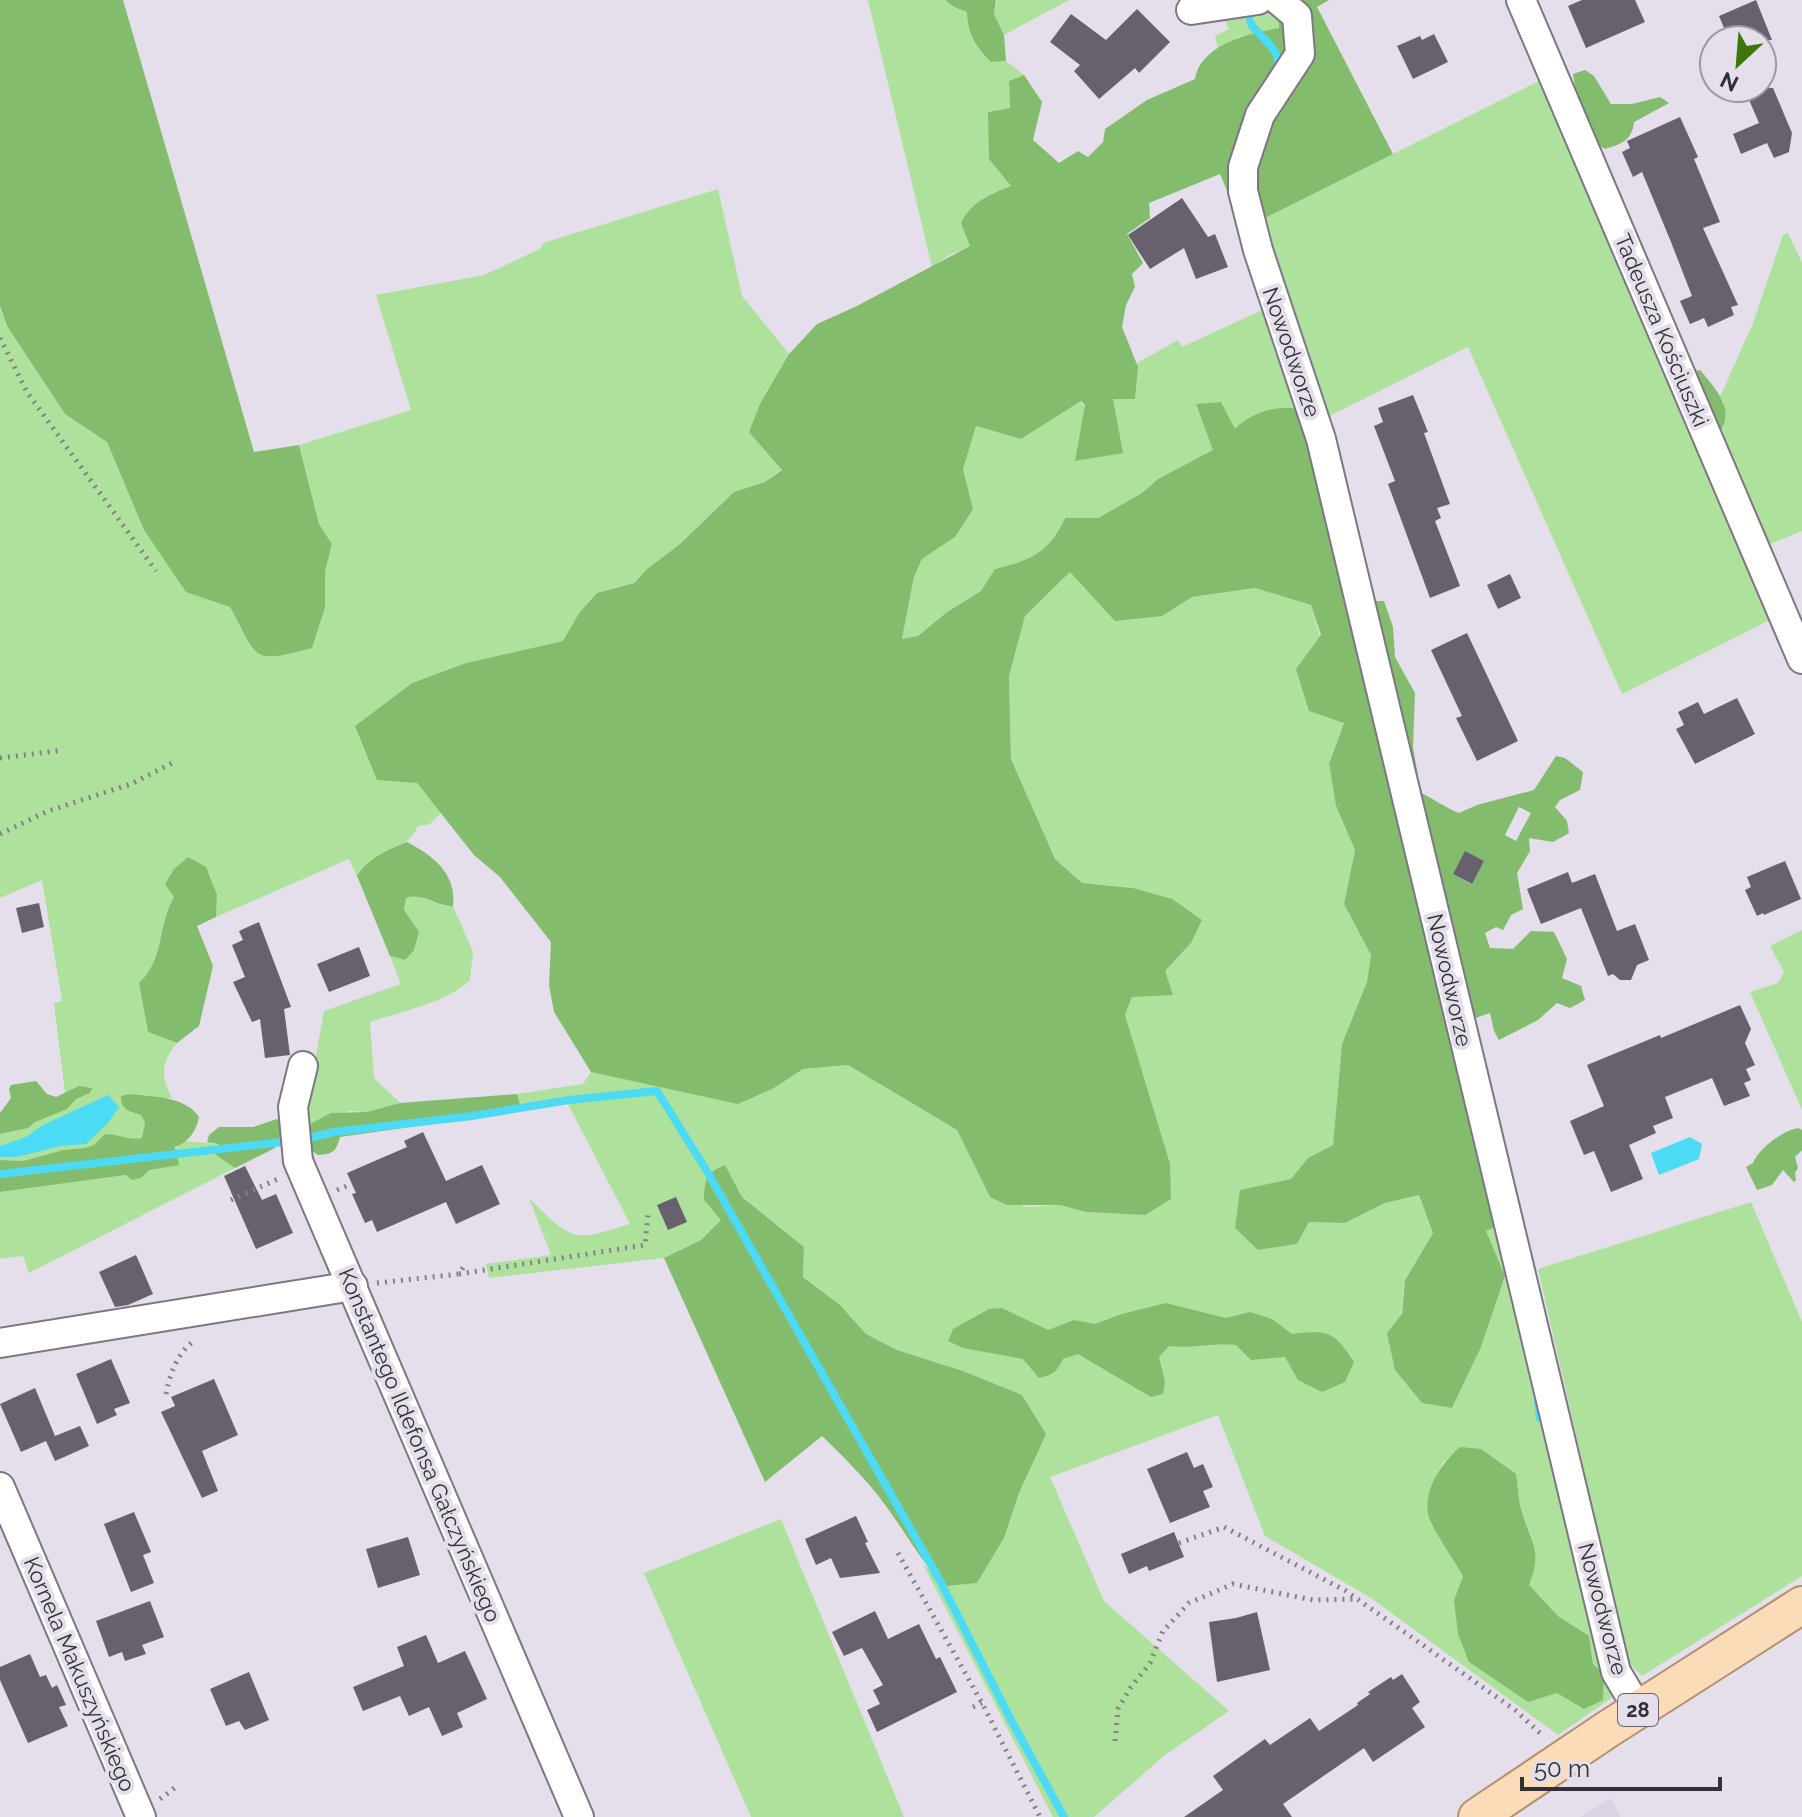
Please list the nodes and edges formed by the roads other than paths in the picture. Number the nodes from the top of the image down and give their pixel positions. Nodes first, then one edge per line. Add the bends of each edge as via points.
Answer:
1 (1258, 0) edge
2 (1521, 0) edge
3 (1289, 5) edge
4 (1191, 10) dead end
5 (1802, 659) edge
6 (303, 1066) dead end
7 (353, 1286) junction
8 (0, 1343) edge
9 (0, 1487) edge
10 (1802, 1605) edge
11 (1638, 1709) junction
12 (141, 1817) edge
13 (579, 1817) edge
14 (1477, 1817) edge

1 - 4 street
2 - 5 street, Tadeusza Kościuszki
3 - 11 street, Nowodworze via 1300,54 1260,115 1243,167 1243,191 1321,439 1616,1672
6 - 7 street, Konstantego Ildefonsa Gałczyńskiego via 293,1107 294,1140
7 - 8 street
7 - 13 street, Konstantego Ildefonsa Gałczyńskiego
9 - 12 street, Kornela Makuszyńskiego
10 - 11 main road, 28
11 - 14 main road, 28

